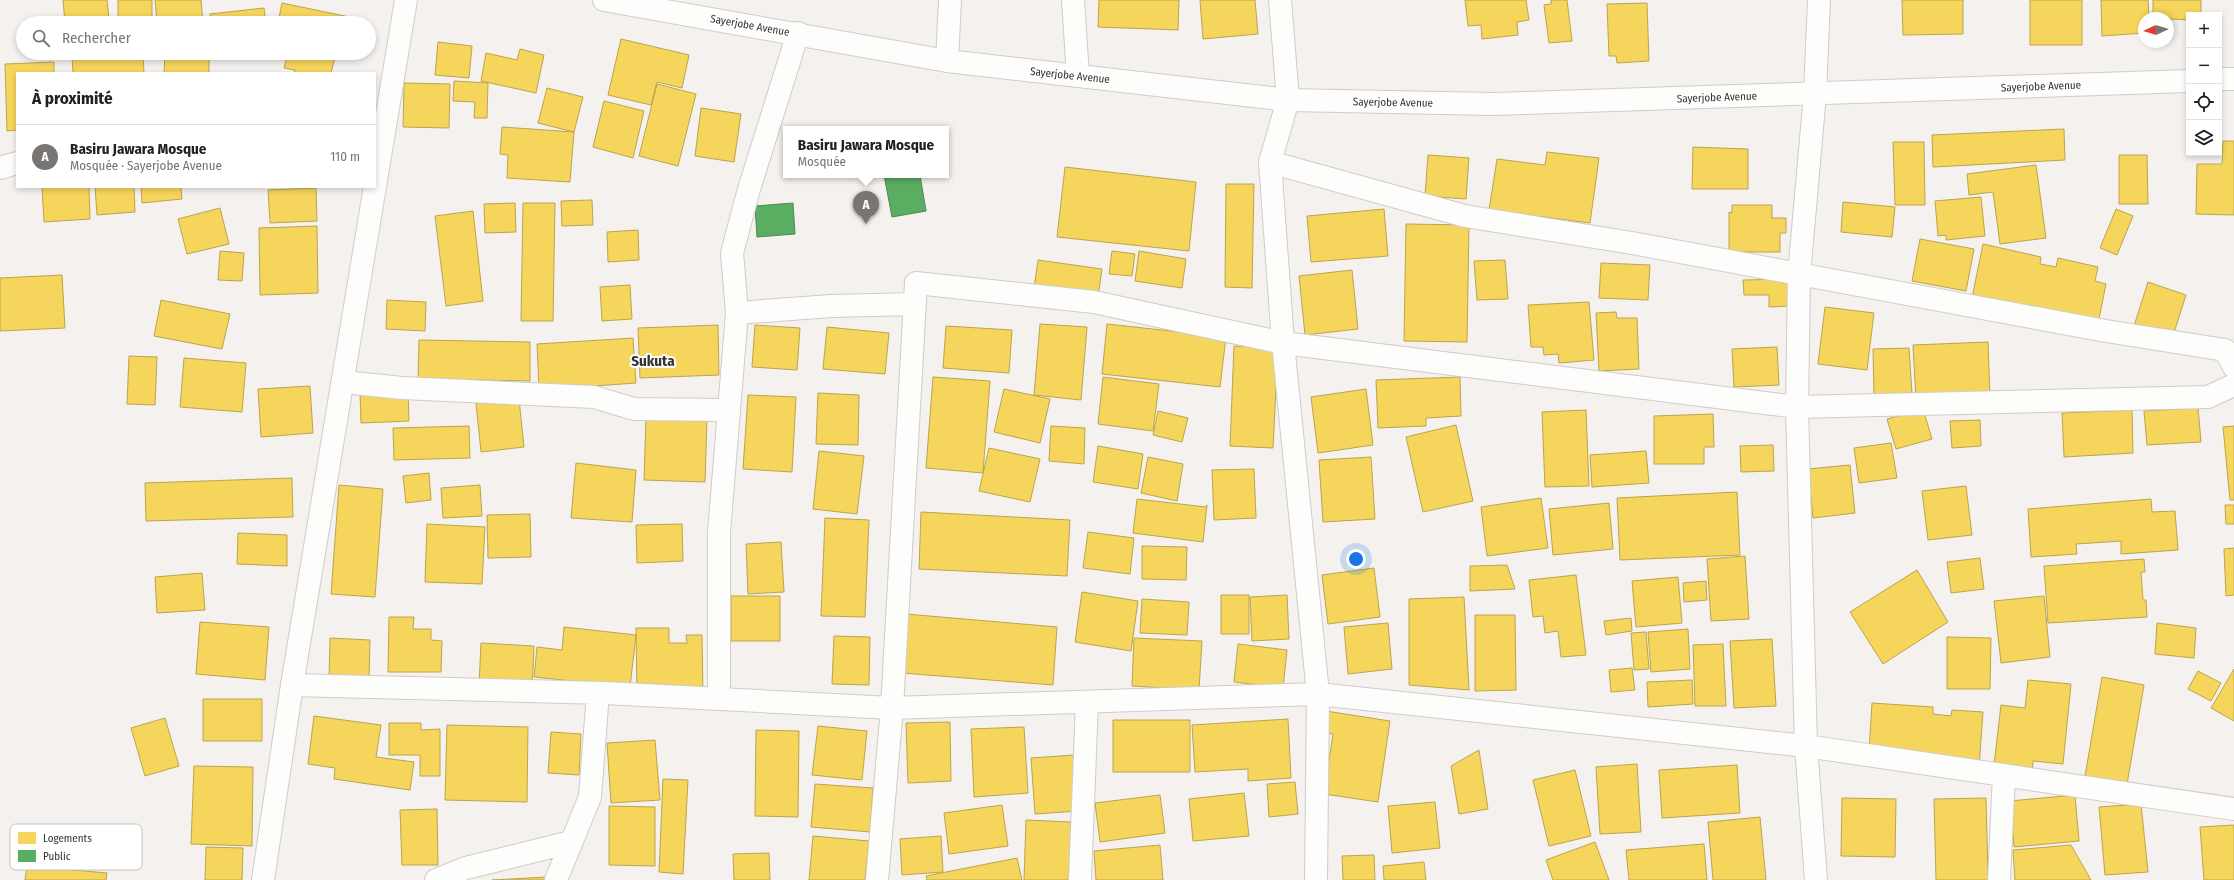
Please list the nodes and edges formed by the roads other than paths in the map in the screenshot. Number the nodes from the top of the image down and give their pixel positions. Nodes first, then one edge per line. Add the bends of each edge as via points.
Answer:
1 (406, 0) edge
2 (604, 0) edge
3 (950, 0) edge
4 (1073, 0) edge
5 (1280, 0) edge
6 (1819, 0) edge
7 (798, 33) junction
8 (948, 62) junction
9 (1078, 76) junction
10 (2234, 79) edge
11 (2222, 80) edge
12 (2186, 81) edge
13 (1815, 94) junction
14 (1288, 100) junction
15 (1270, 162) junction
16 (16, 163) edge
17 (0, 168) edge
18 (376, 185) edge
19 (375, 188) edge
20 (1799, 275) junction
21 (915, 304) junction
22 (737, 313) junction
23 (1283, 343) junction
24 (2234, 367) edge
25 (344, 382) junction
26 (2234, 385) edge
27 (1797, 407) junction
28 (728, 410) junction
29 (292, 685) junction
30 (598, 693) junction
31 (1318, 694) junction
32 (719, 699) junction
33 (1086, 702) junction
34 (892, 708) junction
35 (1806, 746) junction
36 (2004, 775) junction
37 (2234, 809) edge
38 (571, 842) junction
39 (263, 880) edge
40 (436, 880) edge
41 (556, 880) edge
42 (877, 880) edge
43 (1080, 880) edge
44 (1316, 880) edge
45 (1816, 880) edge
46 (2000, 880) edge

1 - 18 street
2 - 7 street, Sayerjobe Avenue
3 - 8 street
4 - 9 street
5 - 14 street
6 - 13 street
7 - 8 street, Sayerjobe Avenue
7 - 22 street via 749,189 732,253
8 - 9 street, Sayerjobe Avenue
9 - 14 street, Sayerjobe Avenue
10 - 11 street
12 - 13 street, Sayerjobe Avenue
13 - 14 street, Sayerjobe Avenue via 1493,104
13 - 20 street
14 - 15 street
15 - 20 street via 1465,216 1632,243
15 - 23 street
16 - 17 street
19 - 25 street
20 - 24 street via 2106,332 2225,350
20 - 27 street
21 - 22 street via 831,306
21 - 23 street via 916,283 1094,302
21 - 34 street
22 - 28 street
23 - 27 street
23 - 31 street
25 - 28 street via 402,388 594,397 634,409
25 - 29 street
26 - 27 street via 2208,397
27 - 35 street
28 - 32 street via 719,532
29 - 30 street
29 - 39 street
30 - 32 street
30 - 38 street via 590,797
31 - 33 street
31 - 35 street
31 - 44 street
32 - 34 street
33 - 34 street
33 - 43 street
34 - 42 street
35 - 36 street
35 - 45 street
36 - 37 street
36 - 46 street
38 - 40 street via 466,868
38 - 41 street

